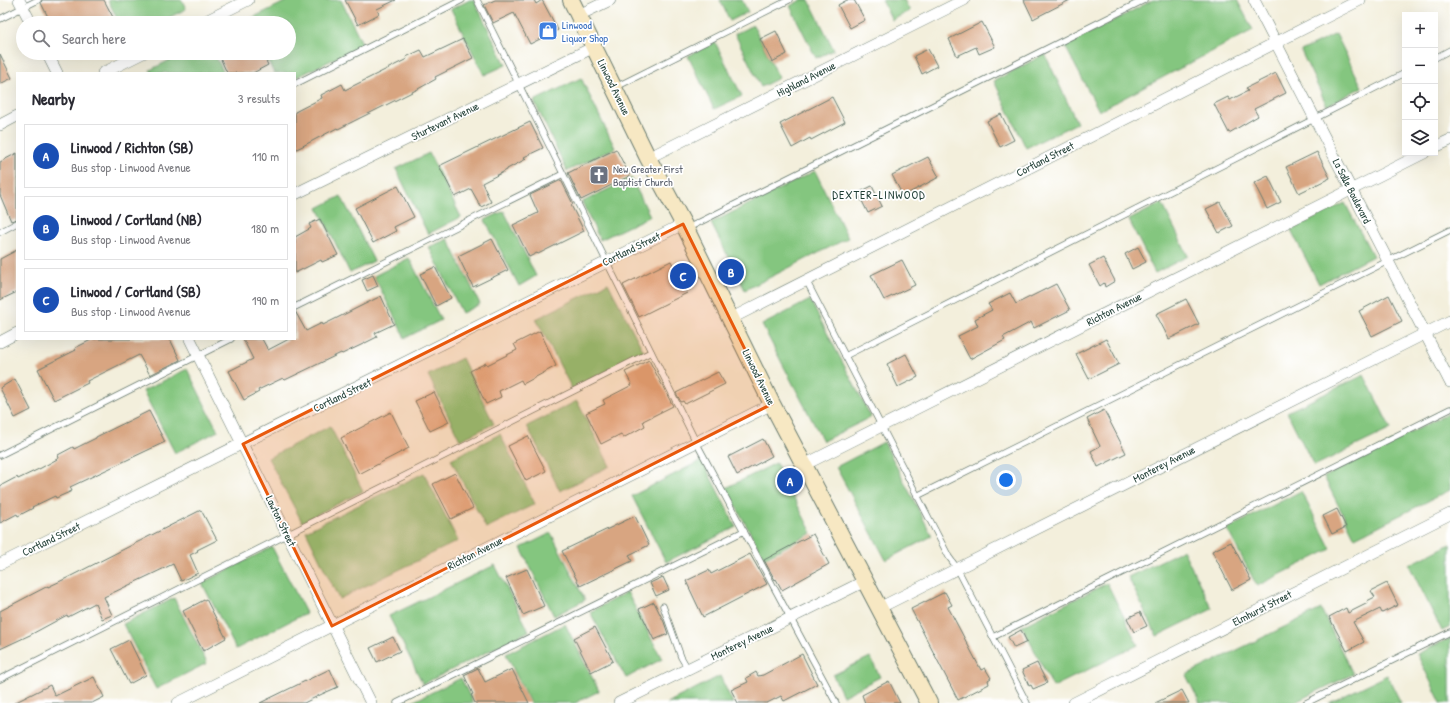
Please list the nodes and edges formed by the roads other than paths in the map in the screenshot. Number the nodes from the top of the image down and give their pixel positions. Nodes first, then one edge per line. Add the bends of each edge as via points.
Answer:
1 (38, 0) edge
2 (248, 0) edge
3 (462, 0) edge
4 (477, 0) edge
5 (571, 0) edge
6 (610, 0) edge
7 (789, 0) edge
8 (964, 0) edge
9 (1144, 0) edge
10 (1254, 0) edge
11 (1360, 0) edge
12 (21, 4) edge
13 (579, 15) junction
14 (27, 16) edge
15 (216, 16) edge
16 (0, 20) edge
17 (1275, 42) junction
18 (594, 47) junction
19 (1450, 50) edge
20 (1438, 56) edge
21 (50, 60) edge
22 (129, 60) edge
23 (56, 72) edge
24 (105, 72) edge
25 (1402, 75) edge
26 (296, 83) edge
27 (519, 85) junction
28 (614, 88) junction
29 (16, 116) edge
30 (1314, 119) junction
31 (0, 124) edge
32 (1450, 140) edge
33 (1438, 146) edge
34 (1418, 156) edge
35 (648, 158) junction
36 (563, 174) junction
37 (1351, 190) junction
38 (296, 194) edge
39 (16, 224) edge
40 (684, 227) junction
41 (1450, 230) edge
42 (0, 232) edge
43 (1387, 261) junction
44 (606, 262) junction
45 (806, 280) junction
46 (296, 307) edge
47 (730, 319) junction
48 (1450, 321) edge
49 (1424, 333) junction
50 (16, 334) edge
51 (190, 340) edge
52 (229, 340) edge
53 (0, 342) edge
54 (651, 352) junction
55 (198, 355) junction
56 (845, 356) junction
57 (1450, 382) edge
58 (772, 404) junction
59 (1450, 409) edge
60 (882, 426) junction
61 (696, 442) junction
62 (243, 444) junction
63 (0, 455) edge
64 (804, 466) junction
65 (917, 496) junction
66 (1450, 514) edge
67 (744, 531) junction
68 (287, 534) junction
69 (0, 564) edge
70 (957, 568) junction
71 (865, 581) junction
72 (663, 606) dead end
73 (879, 608) junction
74 (790, 618) junction
75 (332, 626) junction
76 (1450, 632) edge
77 (993, 637) junction
78 (688, 669) junction
79 (0, 679) edge
80 (178, 703) edge
81 (371, 703) edge
82 (397, 703) edge
83 (619, 703) edge
84 (836, 703) edge
85 (929, 703) edge
86 (1027, 703) edge
87 (1074, 703) edge
88 (1306, 703) edge

1 - 12 lane
2 - 15 street
3 - 26 lane
4 - 27 lane
5 - 13 street
6 - 13 street
7 - 28 lane
8 - 35 street, Highland Avenue
9 - 40 lane
10 - 17 street, La Salle Boulevard
11 - 17 street, Cortland Street
12 - 14 street
12 - 16 lane
13 - 18 street, Linwood Avenue
17 - 30 street, La Salle Boulevard
17 - 45 street, Cortland Street
18 - 27 street, Sturtevant Avenue
18 - 28 street, Linwood Avenue
19 - 20 lane
21 - 23 street
22 - 24 street
25 - 30 lane
27 - 36 lane
27 - 38 street, Sturtevant Avenue
28 - 35 street, Linwood Avenue
29 - 31 street
30 - 37 street, La Salle Boulevard
30 - 56 lane
32 - 33 street
34 - 37 street, Richton Avenue
35 - 40 street, Linwood Avenue
36 - 44 lane
36 - 46 lane
37 - 43 street, La Salle Boulevard
37 - 60 street, Richton Avenue
39 - 42 lane
40 - 44 street, Cortland Street
40 - 47 street, Linwood Avenue
41 - 43 lane
43 - 49 street, La Salle Boulevard
43 - 65 lane
44 - 54 lane
44 - 62 street, Cortland Street
45 - 47 street, Cortland Street
45 - 56 lane
47 - 58 street, Linwood Avenue
48 - 49 street, Monterey Avenue
49 - 57 street, La Salle Boulevard
49 - 70 street, Monterey Avenue
50 - 53 street
51 - 55 street, Lawton Street
52 - 55 lane
54 - 61 lane
54 - 68 lane
55 - 62 street, Lawton Street
55 - 63 lane
56 - 60 lane
58 - 61 street, Richton Avenue
58 - 64 street, Linwood Avenue
59 - 77 lane
60 - 64 street, Richton Avenue
60 - 65 lane
61 - 67 lane
61 - 75 street, Richton Avenue
62 - 68 street, Lawton Street
62 - 69 street, Cortland Street
64 - 71 street, Linwood Avenue
65 - 70 lane via 948,557
66 - 87 street, Elmhurst Street
67 - 74 lane
67 - 82 lane
68 - 75 street, Lawton Street
68 - 79 lane
70 - 73 street, Monterey Avenue
70 - 77 lane
71 - 73 street, Linwood Avenue
71 - 74 street, Monterey Avenue
72 - 78 lane via 681,657
73 - 85 street, Linwood Avenue
74 - 78 street, Monterey Avenue
74 - 84 lane
75 - 80 street, Richton Avenue
75 - 81 street, Lawton Street
76 - 88 lane
77 - 86 lane
78 - 83 street, Monterey Avenue

